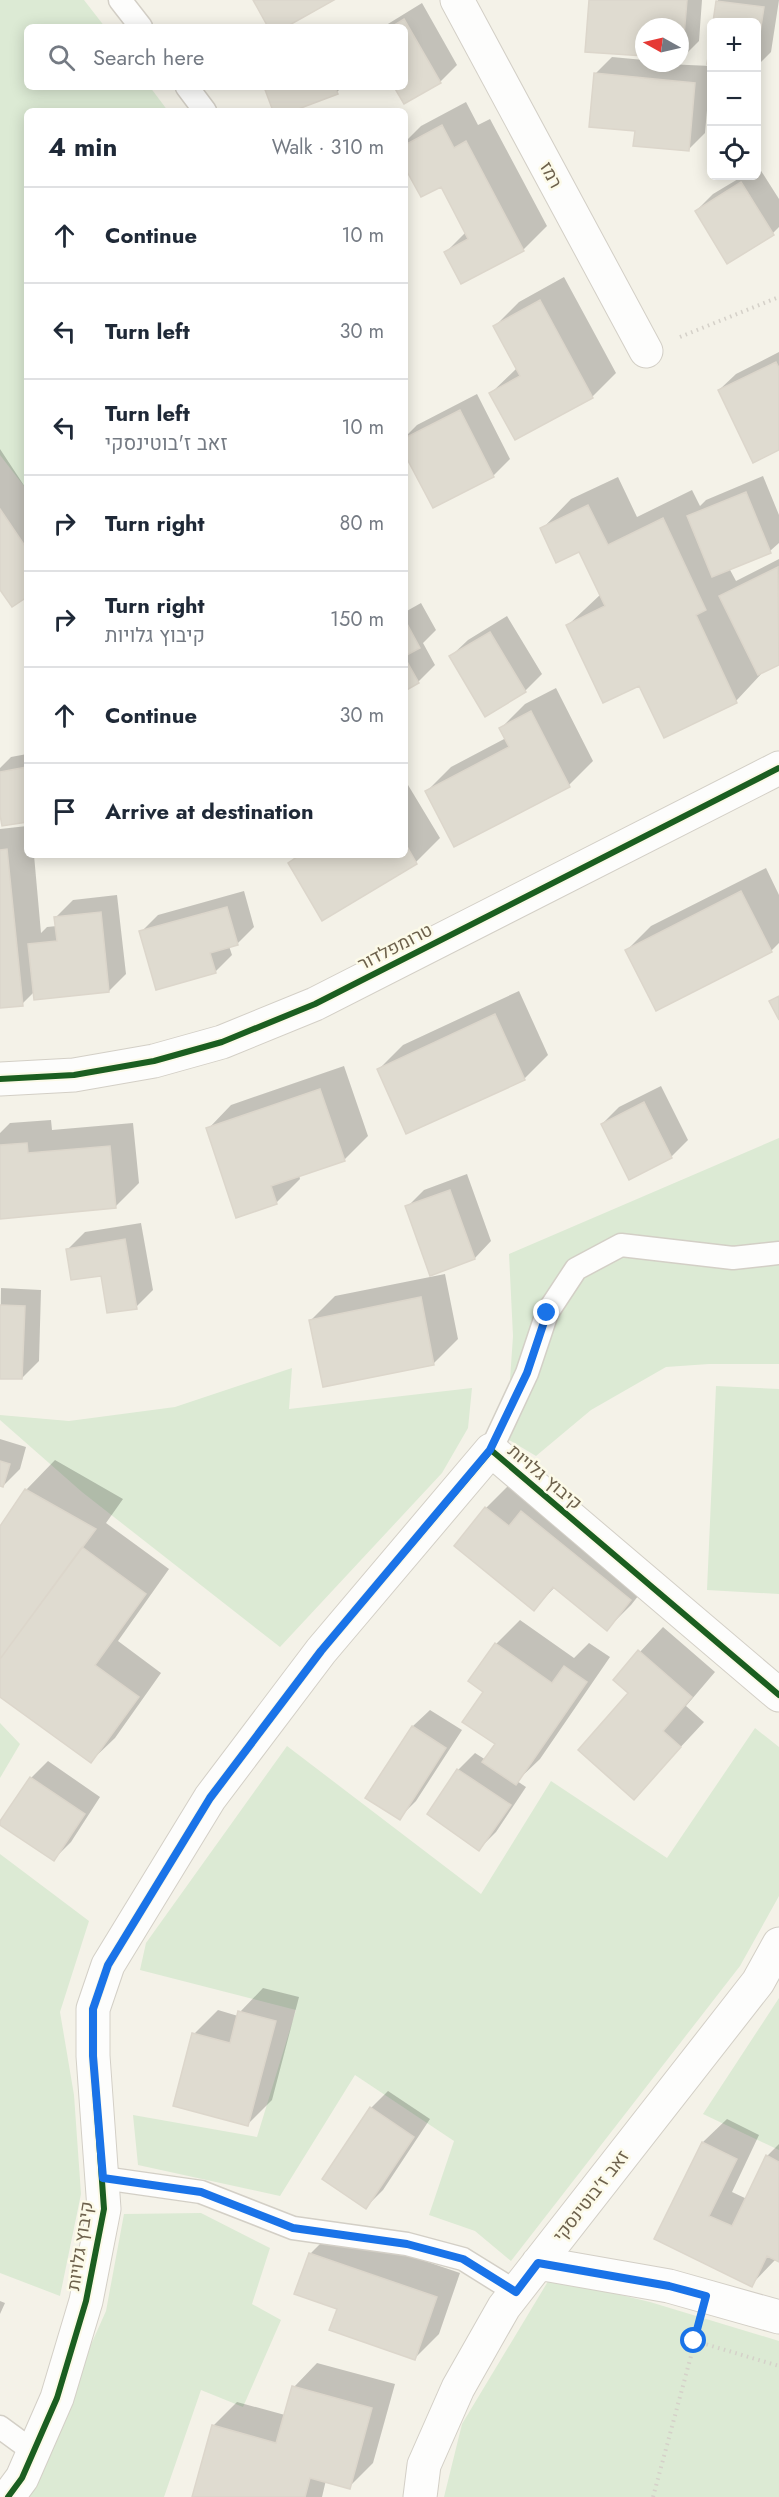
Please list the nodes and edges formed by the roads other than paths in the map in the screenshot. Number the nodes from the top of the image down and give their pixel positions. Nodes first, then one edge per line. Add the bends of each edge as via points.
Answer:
1 (120, 0) edge
2 (457, 0) edge
3 (139, 24) edge
4 (189, 90) edge
5 (203, 108) edge
6 (646, 351) road end
7 (779, 768) edge
8 (0, 1079) edge
9 (779, 1253) edge
10 (490, 1450) junction
11 (779, 1695) edge
12 (779, 1944) edge
13 (103, 2178) junction
14 (538, 2263) junction
15 (516, 2292) junction
16 (779, 2317) edge
17 (0, 2427) edge
18 (34, 2452) junction
19 (8, 2497) edge
20 (420, 2497) edge

1 - 3 lane
2 - 6 street, רמז
4 - 5 lane
7 - 8 street, טרומפלדור via 315,1004 222,1042 74,1075
9 - 10 lane via 733,1258 621,1245 576,1269 547,1313 527,1373
10 - 11 street, קיבוץ גלויות
10 - 13 street, קיבוץ גלויות via 321,1651 217,1789 108,1965 93,2009
12 - 14 street, זאב ז'בוטינסקי via 758,1982
13 - 15 lane via 201,2192 293,2228 407,2244 463,2259
13 - 18 street, קיבוץ גלויות via 104,2209 86,2301 57,2398
14 - 15 street, זאב ז'בוטינסקי
14 - 16 street via 669,2286
15 - 20 street, זאב ז'בוטינסקי via 458,2388 424,2465
17 - 18 lane
18 - 19 street, קיבוץ גלויות

